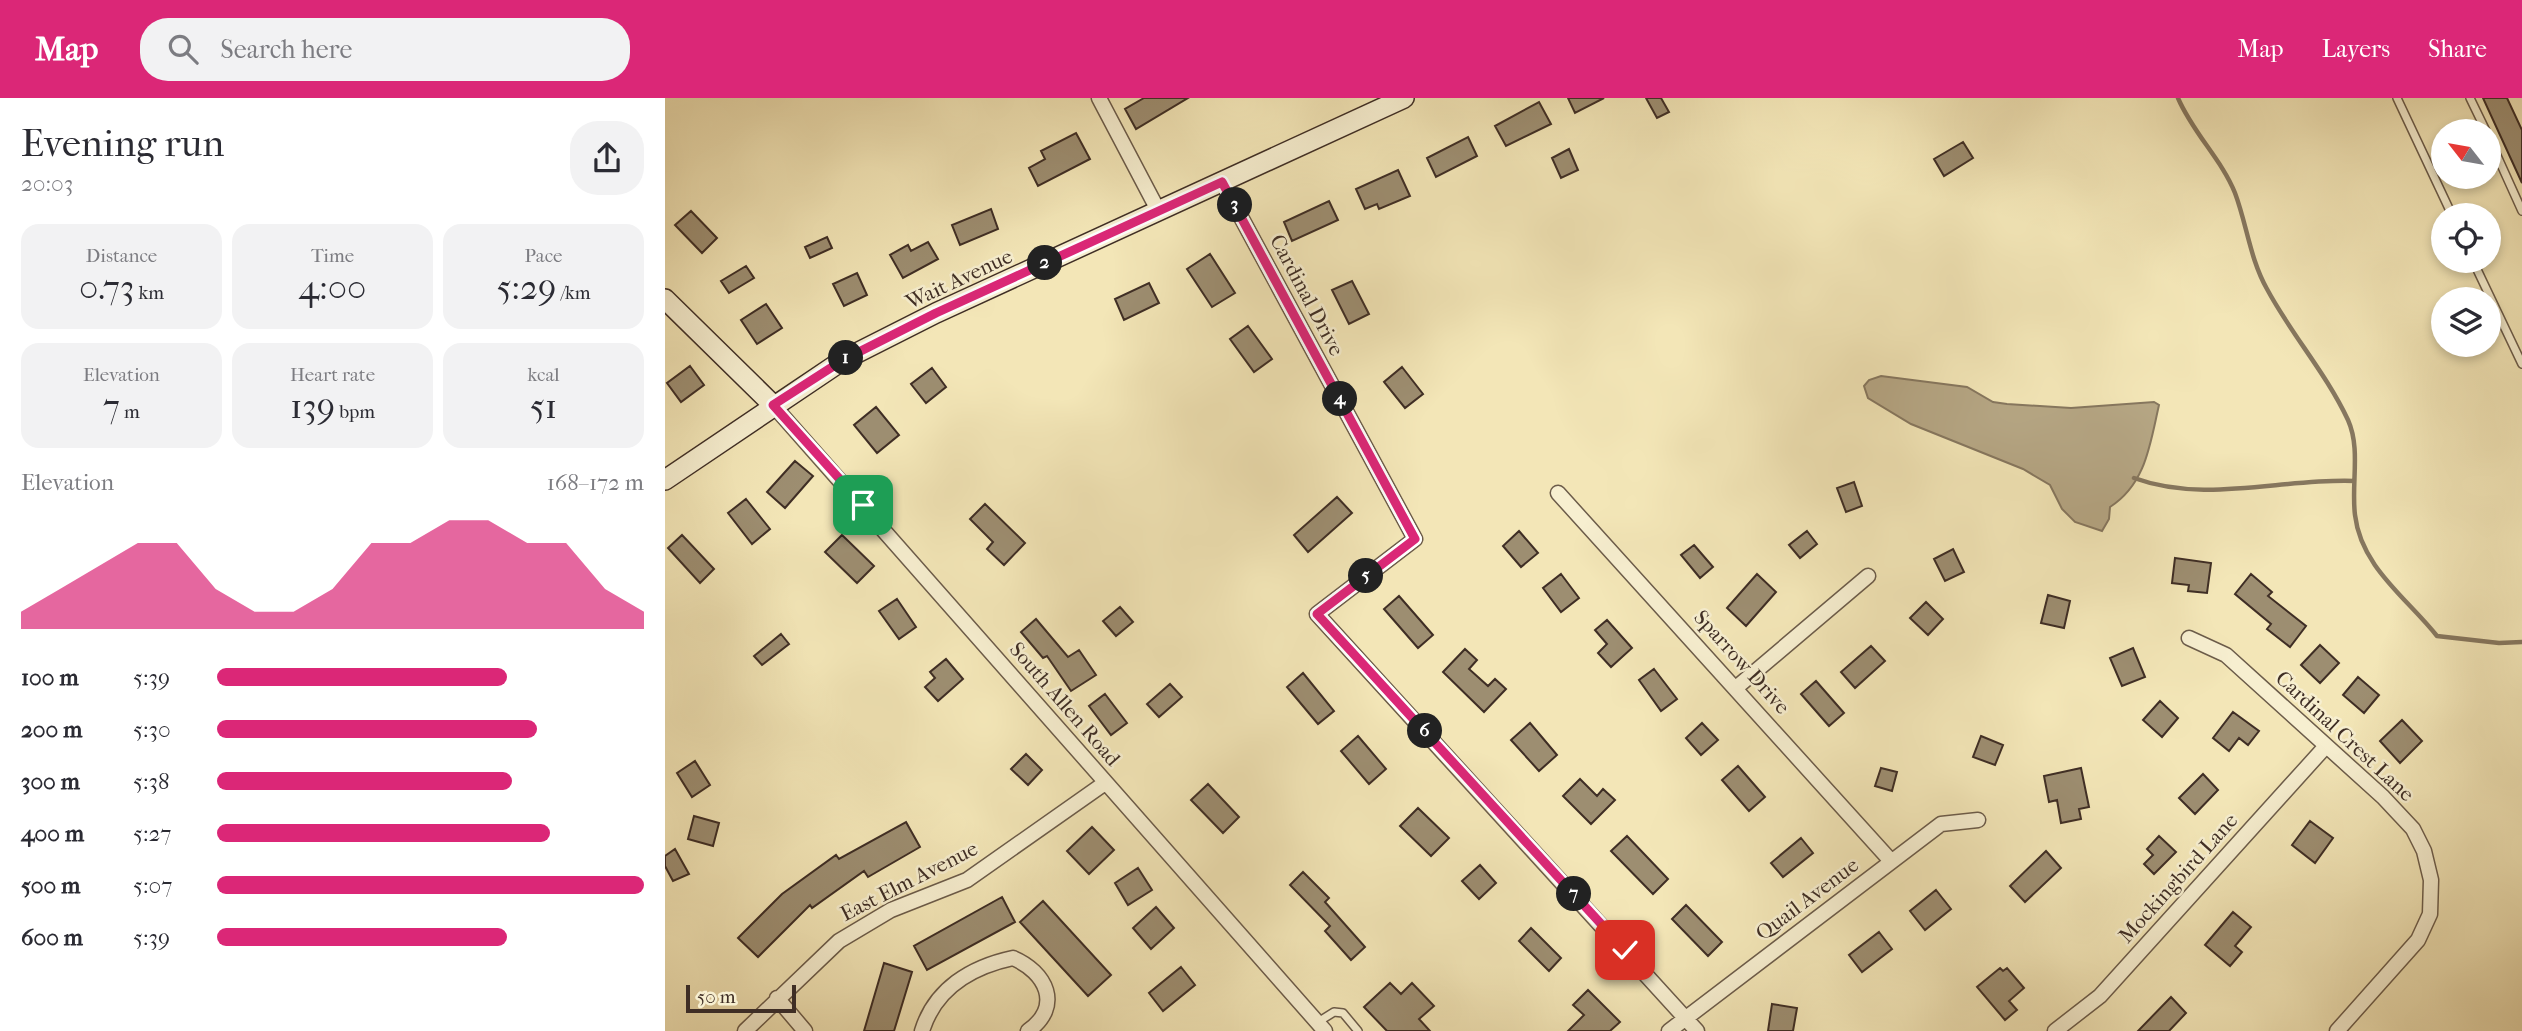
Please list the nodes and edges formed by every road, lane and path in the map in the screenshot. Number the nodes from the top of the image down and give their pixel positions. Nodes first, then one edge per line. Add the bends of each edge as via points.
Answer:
1 (1099, 98) edge
2 (1404, 98) edge
3 (2397, 98) edge
4 (2470, 98) edge
5 (2480, 119) edge
6 (2501, 165) edge
7 (1222, 182) junction
8 (2446, 203) edge
9 (2522, 211) edge
10 (1159, 212) junction
11 (2479, 273) edge
12 (665, 299) edge
13 (2522, 364) edge
14 (773, 405) junction
15 (665, 480) edge
16 (1558, 493) dead end
17 (1868, 576) dead end
18 (2189, 638) dead end
19 (1737, 687) junction
20 (2326, 746) junction
21 (1105, 783) junction
22 (1978, 820) dead end
23 (1891, 860) junction
24 (777, 998) junction
25 (1686, 1017) junction
26 (1321, 1027) edge
27 (745, 1031) edge
28 (805, 1031) edge
29 (922, 1031) edge
30 (1028, 1031) edge
31 (1358, 1031) edge
32 (1669, 1031) edge
33 (1697, 1031) edge
34 (2055, 1031) edge
35 (2337, 1031) edge

1 - 10 street
2 - 7 main road, Wait Avenue
3 - 8 lane
4 - 5 lane
6 - 9 lane
7 - 10 main road, Wait Avenue
7 - 25 street, Cardinal Drive via 1415,539 1317,614
10 - 14 main road, Wait Avenue via 936,313 843,360
11 - 13 lane
12 - 14 main road
14 - 15 main road, Wait Avenue
14 - 21 street, South Allen Road
16 - 19 street, Sparrow Drive
17 - 19 street
18 - 20 street, Cardinal Crest Lane via 2226,654
19 - 23 street, Sparrow Drive
20 - 34 street, Mockingbird Lane via 2100,996
20 - 35 street, Cardinal Crest Lane via 2413,829 2431,880 2430,914 2418,940
21 - 24 street, East Elm Avenue via 967,880 891,910 839,941
21 - 26 street, South Allen Road
22 - 23 street, Quail Avenue via 1941,824
23 - 25 street, Quail Avenue
24 - 27 street, East Elm Avenue
24 - 28 street
25 - 32 street, Quail Avenue
25 - 33 street
26 - 31 lane via 1334,1012 1343,1013
29 - 30 street via 931,1007 957,981 1013,958 1040,975 1049,992 1048,1009

